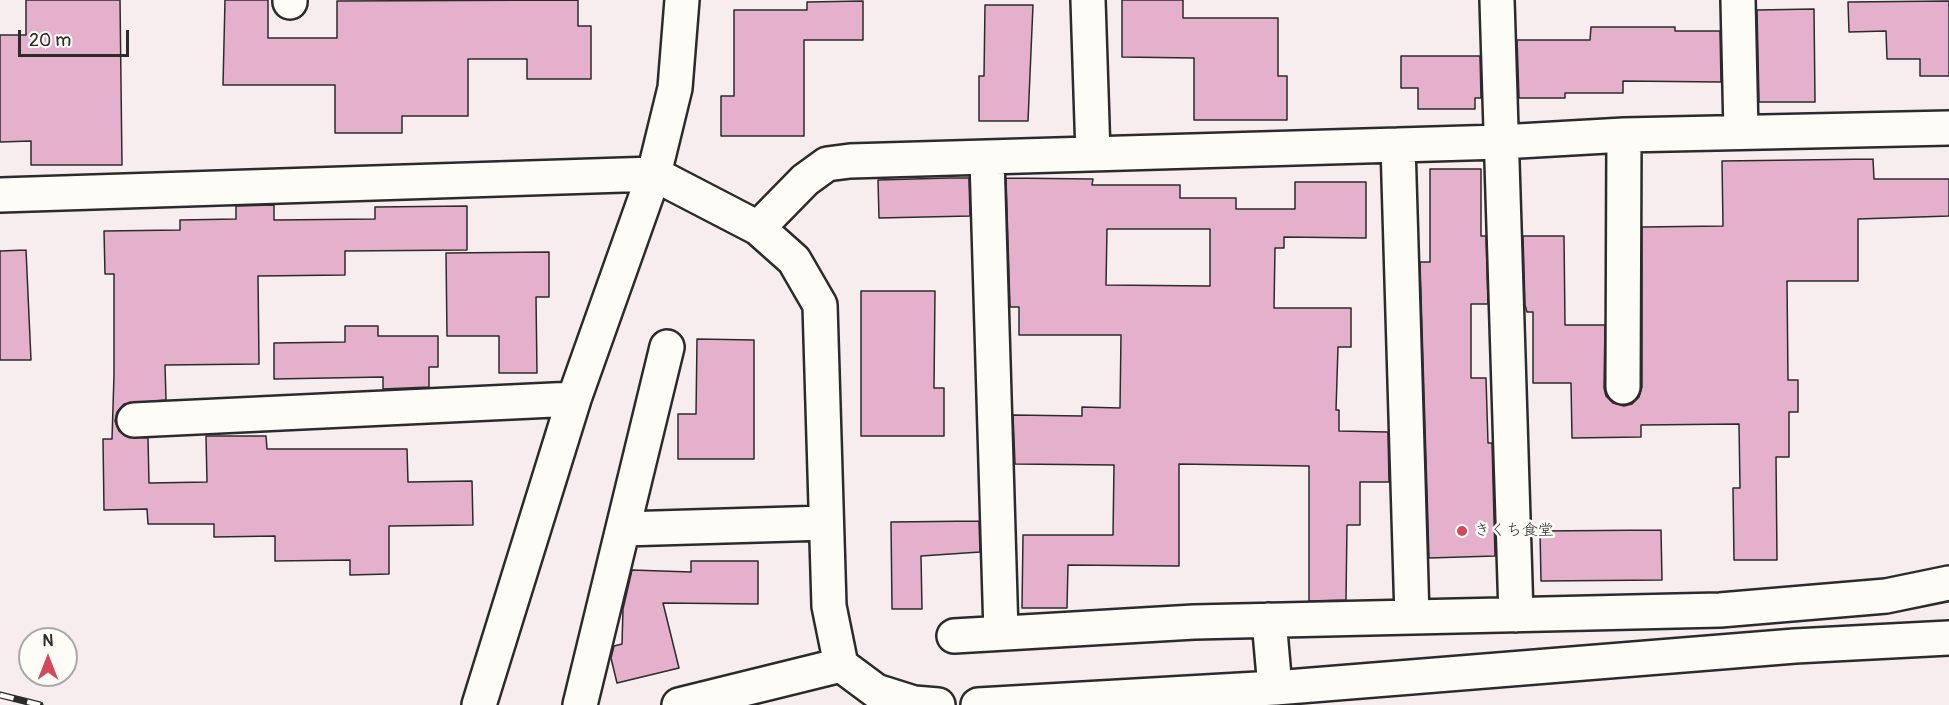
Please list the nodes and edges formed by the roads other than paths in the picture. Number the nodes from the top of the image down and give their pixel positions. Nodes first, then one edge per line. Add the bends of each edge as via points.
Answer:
1 (682, 0) edge
2 (1088, 0) edge
3 (1497, 0) edge
4 (1738, 0) edge
5 (1949, 128) edge
6 (1741, 132) junction
7 (1624, 135) junction
8 (1501, 142) junction
9 (1398, 145) junction
10 (1092, 154) junction
11 (987, 159) junction
12 (654, 174) junction
13 (0, 195) edge
14 (758, 228) junction
15 (667, 347) dead end
16 (1623, 387) dead end
17 (574, 399) junction
18 (134, 420) dead end
19 (826, 523) junction
20 (623, 529) junction
21 (1946, 585) edge
22 (1516, 615) junction
23 (1412, 617) junction
24 (1269, 620) junction
25 (1001, 633) junction
26 (954, 636) dead end
27 (1948, 638) edge
28 (841, 665) junction
29 (1275, 688) junction
30 (478, 705) edge
31 (580, 705) edge
32 (679, 705) edge
33 (938, 705) edge
34 (978, 705) edge

1 - 12 street via 675,88
2 - 10 street
3 - 8 street
4 - 6 street
5 - 6 street
6 - 7 street
7 - 8 street
7 - 16 street
8 - 9 street
8 - 22 street
9 - 10 street
9 - 23 street
10 - 11 street
11 - 14 street via 827,164 805,180
11 - 25 street
12 - 13 street
12 - 14 street
12 - 17 street
14 - 19 street via 794,260 820,305
15 - 20 street
17 - 18 street
17 - 30 street
19 - 20 street
19 - 28 street via 829,606
20 - 31 street
21 - 22 street via 1886,596 1720,610
21 - 27 street
22 - 23 street
23 - 24 street
24 - 25 street
24 - 29 street
25 - 26 street
27 - 29 street via 1795,646
28 - 32 street
28 - 33 street via 876,691 914,703
29 - 34 street

